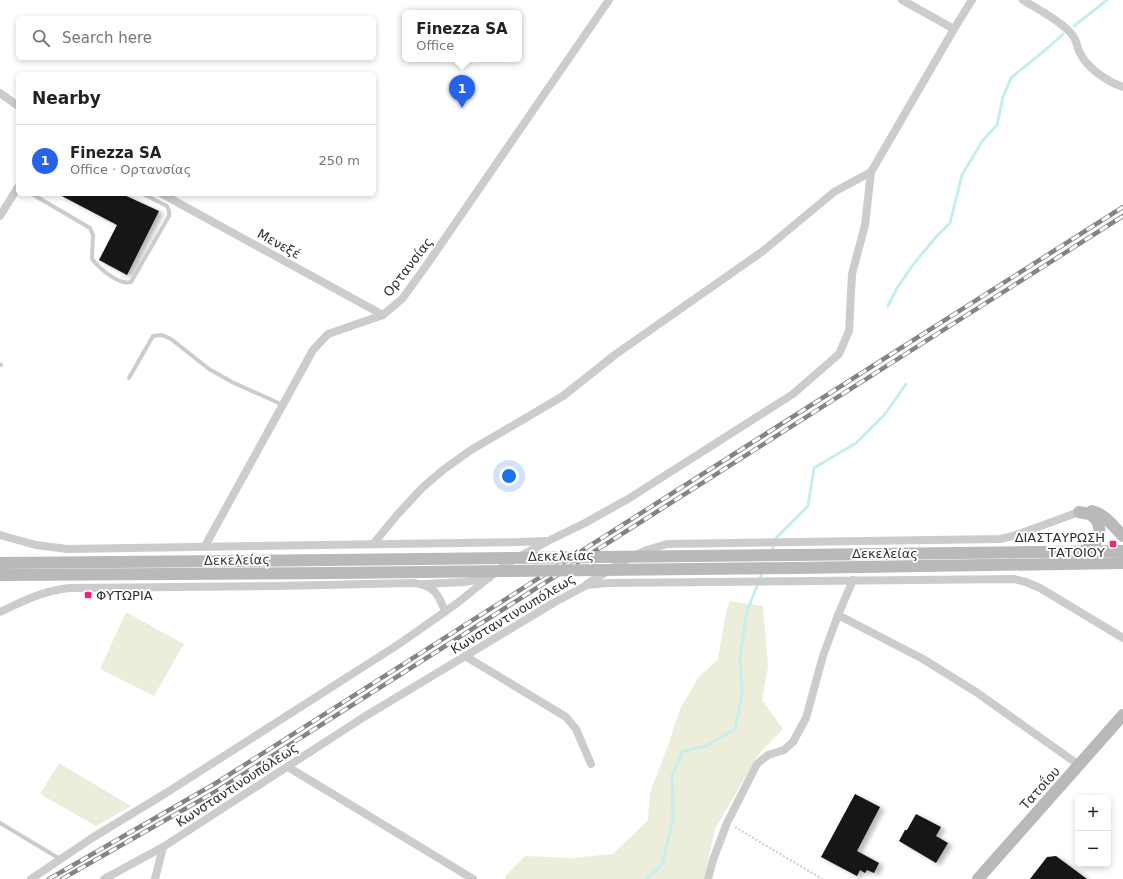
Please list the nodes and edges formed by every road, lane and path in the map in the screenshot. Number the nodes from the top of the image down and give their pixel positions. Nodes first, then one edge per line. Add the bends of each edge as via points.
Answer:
1 (609, 0) edge
2 (902, 0) edge
3 (972, 0) edge
4 (1023, 0) edge
5 (954, 29) junction
6 (1123, 87) edge
7 (0, 93) edge
8 (16, 105) edge
9 (871, 172) junction
10 (16, 190) edge
11 (35, 196) edge
12 (148, 196) edge
13 (166, 196) edge
14 (0, 216) edge
15 (384, 315) junction
16 (130, 378) dead end
17 (284, 405) junction
18 (1079, 512) junction
19 (0, 535) edge
20 (1123, 536) edge
21 (548, 541) junction
22 (374, 543) junction
23 (205, 546) junction
24 (1123, 551) edge
25 (1081, 552) junction
26 (627, 559) junction
27 (0, 562) edge
28 (1123, 563) edge
29 (0, 576) edge
30 (489, 578) junction
31 (853, 580) junction
32 (641, 583) junction
33 (424, 584) junction
34 (587, 585) junction
35 (0, 612) edge
36 (445, 612) junction
37 (838, 615) junction
38 (1123, 638) edge
39 (464, 656) junction
40 (1123, 715) edge
41 (591, 764) dead end
42 (1079, 765) junction
43 (288, 766) junction
44 (0, 823) edge
45 (727, 823) junction
46 (164, 847) junction
47 (60, 859) junction
48 (31, 879) edge
49 (104, 879) edge
50 (155, 879) edge
51 (473, 879) edge
52 (708, 879) edge
53 (822, 879) edge
54 (978, 879) edge

1 - 15 street, Ορτανσίας via 426,266 402,298
2 - 5 street
3 - 5 street
4 - 6 street via 1064,26 1073,36 1080,55 1104,78
5 - 9 street
7 - 8 street
9 - 21 street via 865,225 852,274 849,331 839,354 793,394 628,499
9 - 22 street via 834,192 763,251 616,354 563,396 442,470 422,488
10 - 14 street
11 - 12 lane via 90,228 93,235 92,259 105,272 127,283 131,282 169,216 166,206
13 - 15 street, Μενεξέ
15 - 17 street, Ορτανσίας via 328,334 313,350
16 - 17 lane via 153,336 162,335 232,382
17 - 23 street, Ορτανσίας
18 - 20 main road via 1097,512
18 - 25 main road via 1096,519 1100,526 1098,539
18 - 26 street via 1000,539 667,544
19 - 23 street via 36,545 68,549
21 - 22 street
21 - 30 street via 506,564
22 - 23 street
24 - 25 main road, Δεκελείας
25 - 27 main road, Δεκελείας, bridge
26 - 32 street
26 - 34 street
28 - 29 main road, Δεκελείας, bridge
30 - 33 street
30 - 36 street
31 - 32 street, Κωνσταντινουπόλεως
31 - 37 street
31 - 38 street, Κωνσταντινουπόλεως via 1014,579 1040,588
32 - 34 street, Κωνσταντινουπόλεως
33 - 35 street via 70,588 39,594
33 - 36 street via 434,590
34 - 39 street, Κωνσταντινουπόλεως
36 - 47 street via 399,644
37 - 42 street via 923,659 1027,727
37 - 45 street via 823,656 806,718 794,742 784,750 768,755 757,764
39 - 41 street via 566,717 576,729
39 - 43 street, Κωνσταντινουπόλεως via 364,716
40 - 42 main road, Τατοΐου
42 - 54 main road, Τατοΐου
43 - 46 street, Κωνσταντινουπόλεως
43 - 51 street
44 - 47 lane
45 - 52 street
45 - 53 path
46 - 49 street, Κωνσταντινουπόλεως
46 - 50 street
47 - 48 street

